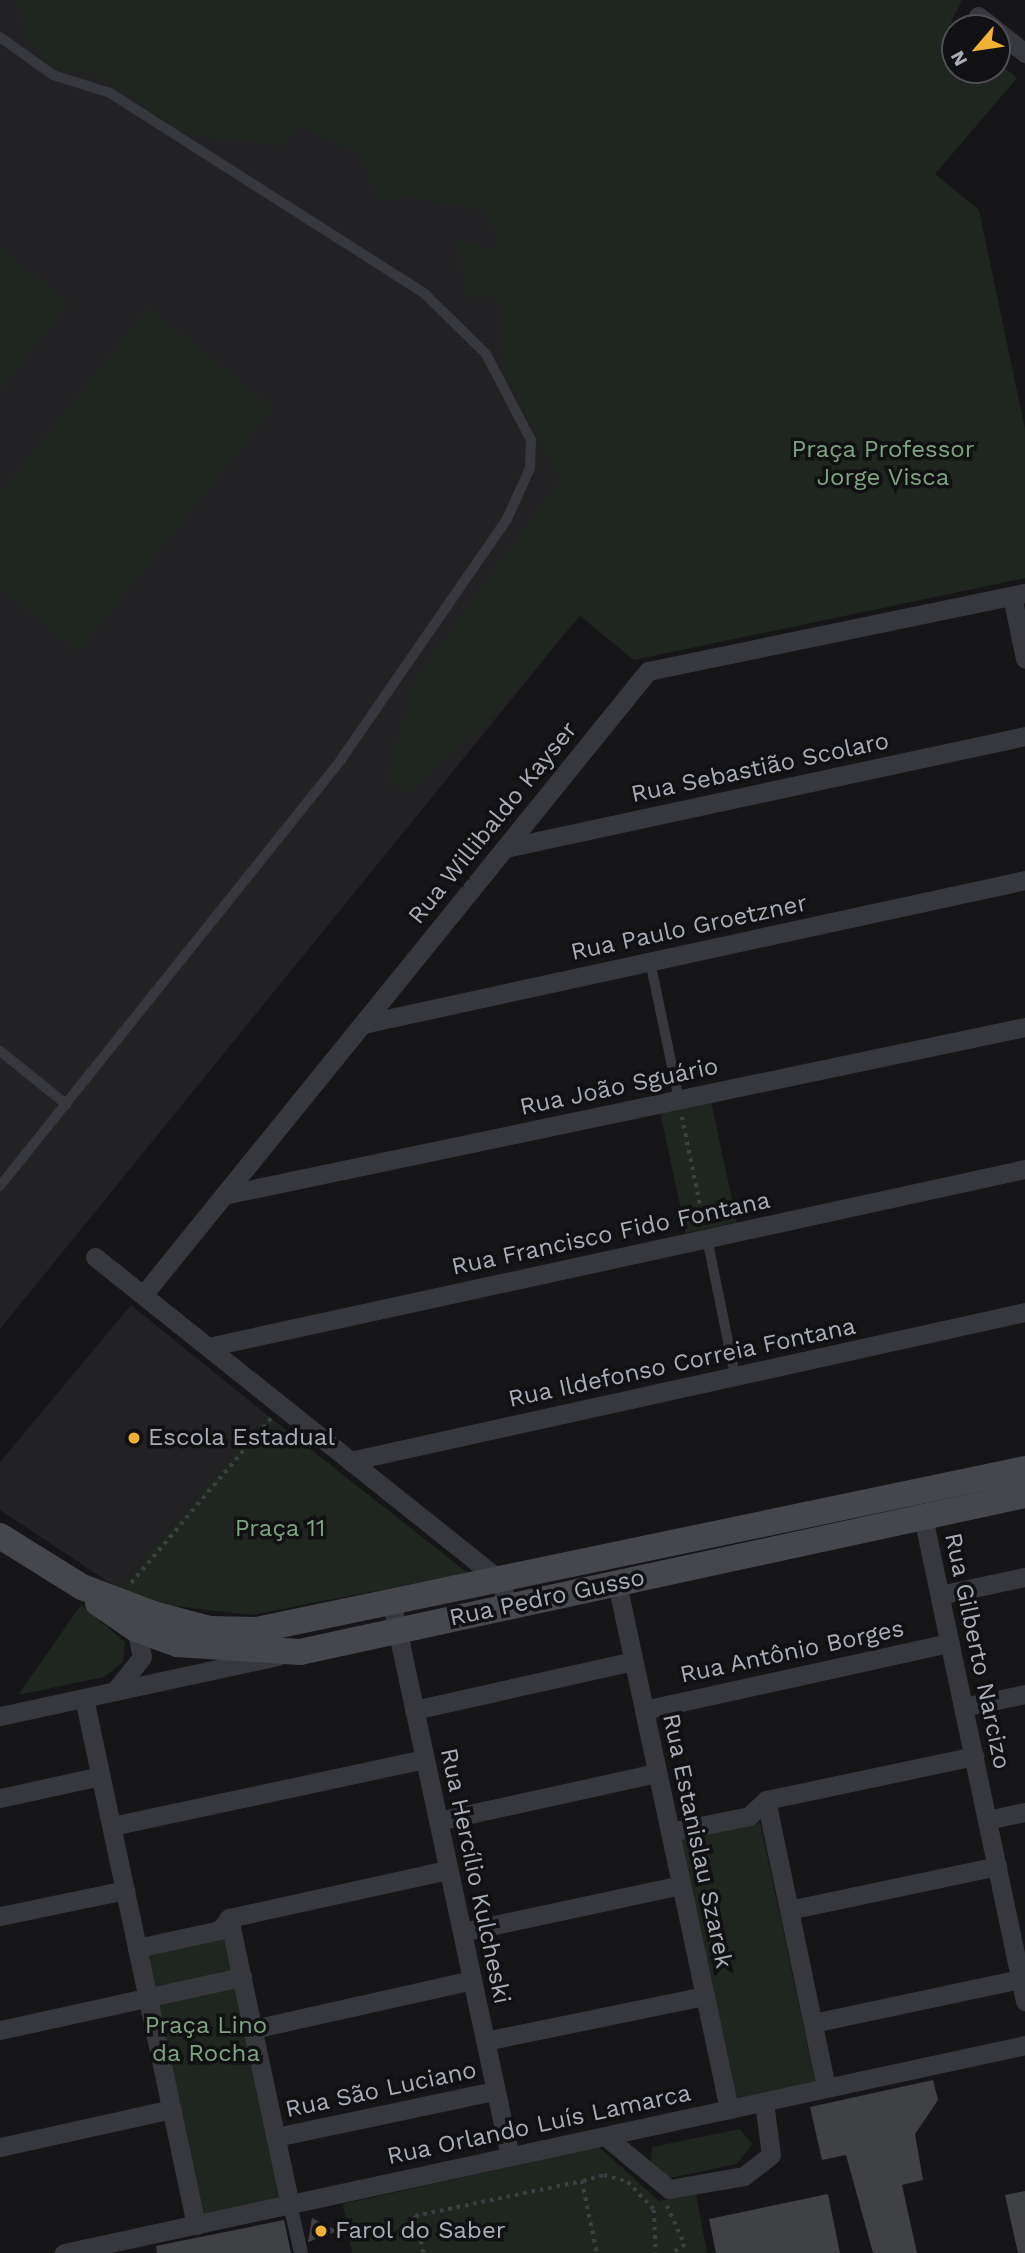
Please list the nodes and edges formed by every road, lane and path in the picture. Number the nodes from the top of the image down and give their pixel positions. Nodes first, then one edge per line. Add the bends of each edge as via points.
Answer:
1 (0, 37) edge
2 (1011, 42) edge
3 (1025, 53) edge
4 (1018, 595) edge
5 (1025, 659) edge
6 (1025, 736) edge
7 (505, 848) junction
8 (1025, 880) edge
9 (650, 961) junction
10 (363, 1024) junction
11 (1025, 1027) edge
12 (0, 1051) edge
13 (679, 1100) junction
14 (66, 1104) junction
15 (1025, 1169) edge
16 (0, 1186) edge
17 (224, 1195) junction
18 (707, 1238) junction
19 (95, 1257) dead end
20 (143, 1295) junction
21 (1025, 1312) edge
22 (208, 1347) junction
23 (735, 1376) junction
24 (281, 1406) junction
25 (350, 1461) junction
26 (1025, 1469) edge
27 (1025, 1495) edge
28 (923, 1517) junction
29 (0, 1536) edge
30 (1025, 1577) edge
31 (617, 1583) junction
32 (82, 1587) junction
33 (504, 1594) junction
34 (940, 1594) junction
35 (116, 1600) junction
36 (394, 1618) junction
37 (136, 1629) junction
38 (950, 1643) junction
39 (300, 1652) junction
40 (634, 1661) junction
41 (114, 1692) junction
42 (1025, 1694) edge
43 (84, 1698) junction
44 (963, 1707) junction
45 (414, 1710) junction
46 (644, 1710) junction
47 (0, 1716) edge
48 (974, 1756) junction
49 (425, 1759) junction
50 (657, 1773) junction
51 (101, 1776) junction
52 (0, 1798) edge
53 (766, 1800) junction
54 (1025, 1812) edge
55 (987, 1820) junction
56 (438, 1821) junction
57 (112, 1826) junction
58 (670, 1832) junction
59 (997, 1866) junction
60 (448, 1870) junction
61 (681, 1885) junction
62 (125, 1890) junction
63 (789, 1910) junction
64 (0, 1916) edge
65 (229, 1918) junction
66 (1018, 1929) edge
67 (462, 1932) junction
68 (137, 1948) junction
69 (242, 1977) junction
70 (1020, 1979) junction
71 (472, 1980) junction
72 (705, 1996) junction
73 (148, 1998) junction
74 (1025, 2001) edge
75 (813, 2023) junction
76 (253, 2029) junction
77 (0, 2030) edge
78 (485, 2041) junction
79 (1025, 2045) edge
80 (826, 2088) junction
81 (495, 2091) junction
82 (764, 2102) junction
83 (172, 2109) junction
84 (729, 2109) junction
85 (605, 2136) junction
86 (276, 2137) junction
87 (0, 2147) edge
88 (510, 2157) junction
89 (582, 2181) junction
90 (661, 2189) junction
91 (290, 2204) junction
92 (654, 2210) junction
93 (196, 2225) junction
94 (64, 2253) edge
95 (301, 2253) edge
96 (423, 2253) edge
97 (597, 2253) edge
98 (656, 2253) edge
99 (673, 2253) edge

1 - 14 lane via 53,75 110,93 425,294 486,354 531,440 530,468 507,519 341,760
2 - 3 street
4 - 5 street
4 - 7 street, Rua Willibaldo Kayser via 648,671
6 - 7 street, Rua Sebastião Scolaro
7 - 10 street, Rua Willibaldo Kayser
8 - 9 street, Rua Paulo Groetzner
9 - 10 street, Rua Paulo Groetzner
9 - 13 lane
10 - 17 street, Rua Willibaldo Kayser
11 - 13 street, Rua João Sguário
12 - 14 lane
13 - 17 street, Rua João Sguário
13 - 18 path
14 - 16 lane
15 - 18 street, Rua Francisco Fido Fontana
17 - 20 street, Rua Willibaldo Kayser
18 - 22 street, Rua Francisco Fido Fontana
18 - 23 lane
19 - 20 street
20 - 22 street
21 - 23 street, Rua Ildefonso Correia Fontana
22 - 24 street
23 - 25 street, Rua Ildefonso Correia Fontana
24 - 25 street
24 - 35 path
25 - 33 street
26 - 33 main road, Rua Pedro Gusso
27 - 28 main road, Rua Pedro Gusso
28 - 31 main road, Rua Pedro Gusso
28 - 34 street, Rua Gilberto Narcizo
29 - 32 main road, Rua Pedro Gusso
30 - 34 street
31 - 33 main road, Rua Pedro Gusso
31 - 40 street, Rua Estanislau Szarek
32 - 35 main road, Rua Pedro Gusso
32 - 37 main road, Rua Pedro Gusso
33 - 36 main road, Rua Pedro Gusso
34 - 38 street, Rua Gilberto Narcizo
35 - 36 main road, Rua Pedro Gusso via 171,1620 230,1630
36 - 39 main road, Rua Pedro Gusso
36 - 45 street, Rua Hercílio Kulcheski
37 - 39 main road, Rua Pedro Gusso via 211,1649
37 - 41 street via 142,1657
38 - 44 street, Rua Gilberto Narcizo
38 - 46 street, Rua Antônio Borges
39 - 41 street
40 - 45 street
40 - 46 street, Rua Estanislau Szarek
41 - 43 street
42 - 44 street
43 - 47 street
43 - 51 street
44 - 48 street, Rua Gilberto Narcizo
45 - 49 street, Rua Hercílio Kulcheski
46 - 50 street, Rua Estanislau Szarek
48 - 53 street
48 - 55 street, Rua Gilberto Narcizo
49 - 56 street, Rua Hercílio Kulcheski
49 - 57 street
50 - 56 street
50 - 58 street, Rua Estanislau Szarek
51 - 52 street
51 - 57 street
53 - 58 street via 749,1816
53 - 63 street
54 - 55 street
55 - 59 street, Rua Gilberto Narcizo
56 - 60 street, Rua Hercílio Kulcheski
57 - 62 street
58 - 61 street, Rua Estanislau Szarek
59 - 63 street
59 - 66 street, Rua Gilberto Narcizo
60 - 65 street
60 - 67 street, Rua Hercílio Kulcheski
61 - 67 street
61 - 72 street, Rua Estanislau Szarek
62 - 64 street
62 - 68 street
63 - 75 street
65 - 68 street via 220,1930
65 - 69 street
66 - 70 street, Rua Gilberto Narcizo
67 - 71 street, Rua Hercílio Kulcheski
68 - 73 street
69 - 73 street
69 - 76 street
70 - 74 street, Rua Gilberto Narcizo
70 - 75 street
71 - 76 street
71 - 78 street, Rua Hercílio Kulcheski
72 - 78 street
72 - 84 street, Rua Estanislau Szarek
73 - 77 street
73 - 83 street
75 - 80 street
76 - 86 street
78 - 81 street, Rua Hercílio Kulcheski
79 - 80 street, Rua Orlando Luís Lamarca
80 - 82 street, Rua Orlando Luís Lamarca
81 - 86 street, Rua São Luciano
81 - 88 street, Rua Hercílio Kulcheski
82 - 84 street, Rua Orlando Luís Lamarca
82 - 90 street via 772,2143 766,2164 710,2183
83 - 87 street
83 - 93 street
84 - 85 street, Rua Orlando Luís Lamarca
85 - 88 street, Rua Orlando Luís Lamarca
85 - 90 street
86 - 91 street
88 - 91 street, Rua Orlando Luís Lamarca
89 - 92 path via 604,2175 628,2182
89 - 96 path via 415,2216
89 - 97 path
90 - 92 path
90 - 99 path via 685,2245
91 - 93 street, Rua Orlando Luís Lamarca
91 - 95 street
92 - 98 path
93 - 94 street, Rua Orlando Luís Lamarca

